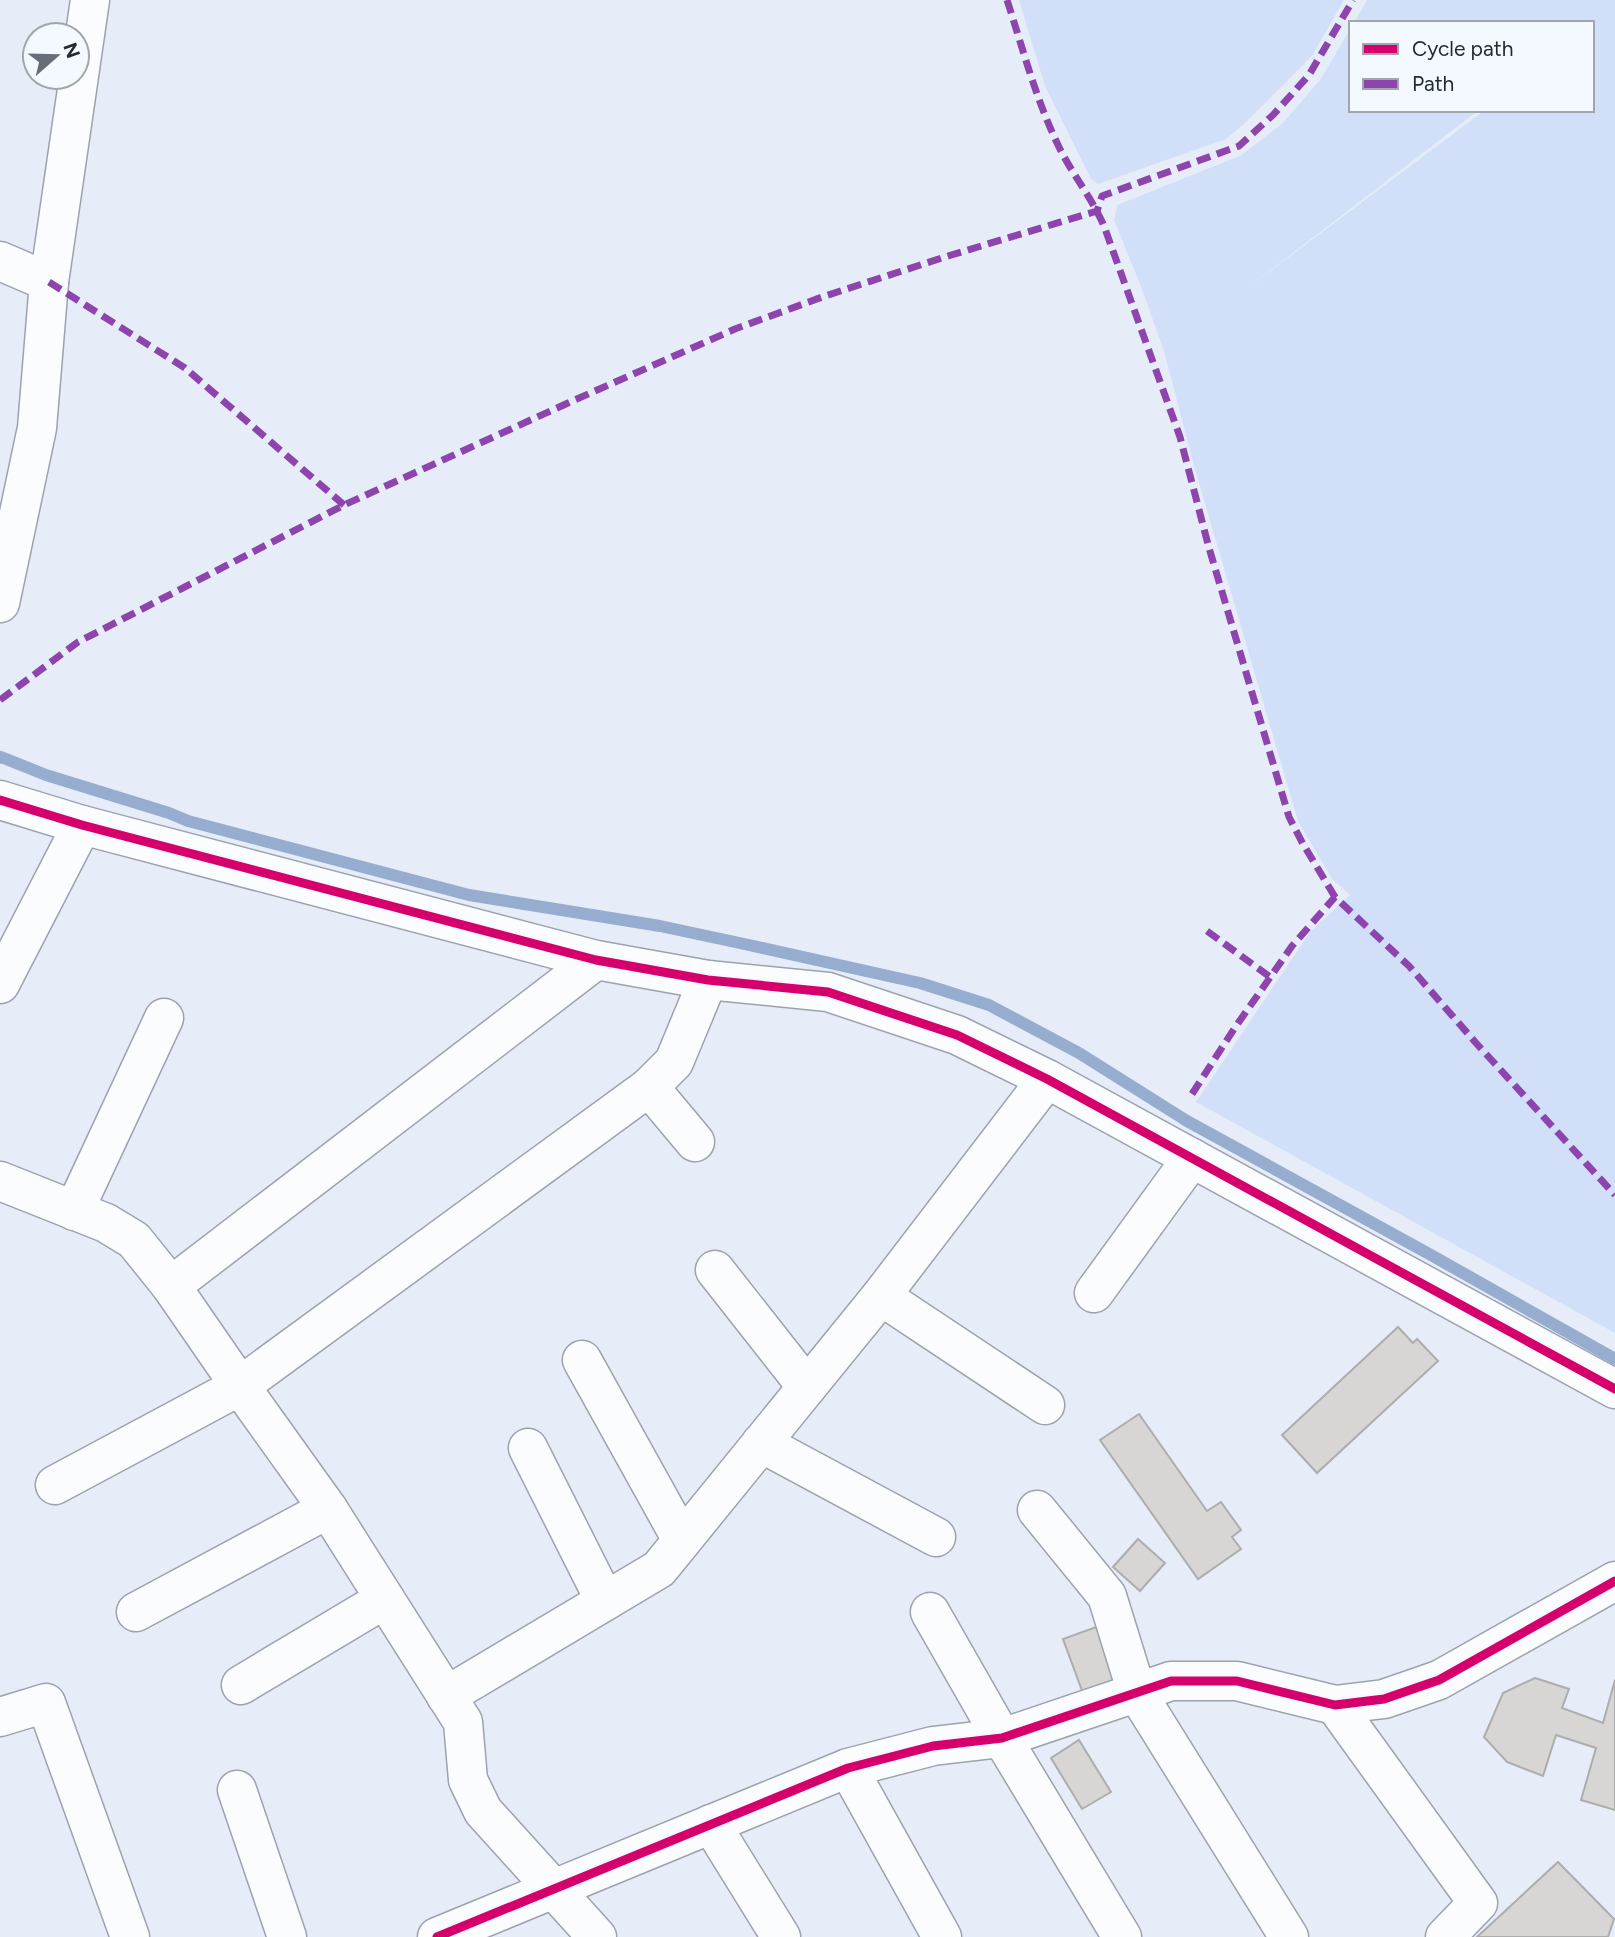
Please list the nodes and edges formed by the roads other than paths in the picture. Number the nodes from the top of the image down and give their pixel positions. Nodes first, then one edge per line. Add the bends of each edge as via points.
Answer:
1 (90, 0) edge
2 (0, 261) edge
3 (49, 282) junction
4 (0, 603) edge
5 (0, 800) edge
6 (82, 825) junction
7 (596, 960) junction
8 (708, 980) junction
9 (0, 984) edge
10 (164, 1018) dead end
11 (1047, 1079) junction
12 (649, 1087) junction
13 (695, 1142) dead end
14 (1192, 1158) junction
15 (0, 1181) edge
16 (74, 1211) junction
17 (715, 1270) dead end
18 (171, 1286) junction
19 (1094, 1293) dead end
20 (881, 1296) junction
21 (582, 1360) dead end
22 (240, 1387) junction
23 (807, 1387) junction
24 (1615, 1390) edge
25 (1045, 1405) dead end
26 (761, 1444) junction
27 (527, 1448) dead end
28 (55, 1485) dead end
29 (328, 1508) junction
30 (1037, 1510) dead end
31 (936, 1537) dead end
32 (682, 1540) junction
33 (1615, 1581) edge
34 (385, 1600) junction
35 (605, 1601) junction
36 (136, 1612) dead end
37 (930, 1612) dead end
38 (241, 1685) dead end
39 (1137, 1693) junction
40 (446, 1696) junction
41 (1335, 1705) junction
42 (0, 1717) edge
43 (1002, 1738) junction
44 (848, 1768) junction
45 (237, 1790) dead end
46 (711, 1824) junction
47 (553, 1889) junction
48 (130, 1937) edge
49 (288, 1937) edge
50 (437, 1937) edge
51 (597, 1937) edge
52 (781, 1937) edge
53 (942, 1937) edge
54 (1122, 1937) edge
55 (1289, 1937) edge
56 (1445, 1937) edge

1 - 3 street
2 - 3 street
3 - 4 street via 37,428
5 - 6 street
6 - 7 street
6 - 9 street
7 - 8 street
7 - 18 street
8 - 11 street via 828,992 957,1035
8 - 12 street via 674,1062
10 - 16 street
11 - 14 street
11 - 20 street
12 - 13 street
12 - 22 street
14 - 19 street
14 - 24 street
15 - 16 street
16 - 18 street via 134,1240
17 - 23 street
18 - 22 street
20 - 23 street
20 - 25 street
21 - 32 street
22 - 28 street
22 - 29 street
23 - 26 street
26 - 31 street
26 - 32 street
27 - 35 street
29 - 34 street
29 - 36 street
30 - 39 street via 1107,1596
32 - 35 street via 659,1569
33 - 41 street via 1439,1680 1384,1699
34 - 38 street
34 - 40 street
35 - 40 street
37 - 43 street
39 - 41 street via 1171,1681 1237,1681
39 - 43 street
39 - 55 street
40 - 47 street via 463,1722 468,1780 483,1811
41 - 56 street via 1478,1903
42 - 48 street via 46,1703
43 - 44 street via 933,1746
43 - 54 street
44 - 46 street
44 - 53 street
45 - 49 street
46 - 47 street
46 - 52 street
47 - 50 street
47 - 51 street

